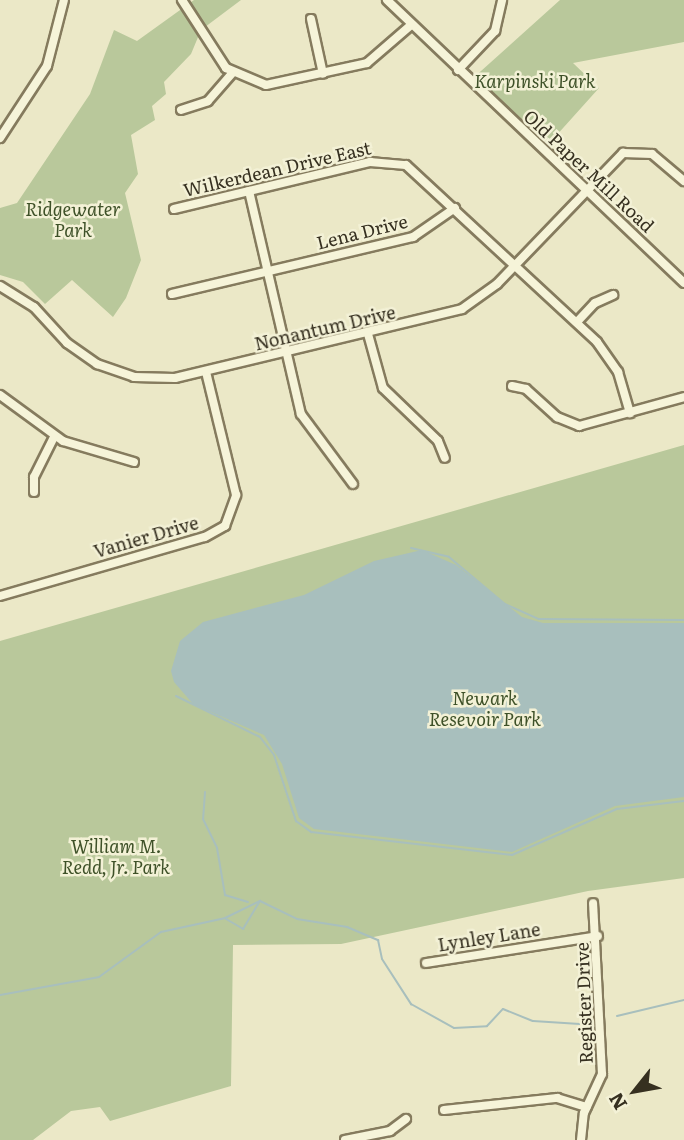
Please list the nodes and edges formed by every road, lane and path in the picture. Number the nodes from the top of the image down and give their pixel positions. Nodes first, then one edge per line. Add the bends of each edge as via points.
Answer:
1 (182, 0) edge
2 (387, 0) edge
3 (502, 0) edge
4 (61, 1) edge
5 (311, 19) dead end
6 (411, 25) junction
7 (458, 69) junction
8 (232, 73) junction
9 (323, 74) junction
10 (181, 110) dead end
11 (2, 131) edge
12 (684, 181) edge
13 (586, 190) junction
14 (249, 191) junction
15 (455, 208) junction
16 (174, 209) dead end
17 (516, 265) junction
18 (268, 272) junction
19 (684, 283) edge
20 (0, 286) edge
21 (172, 294) dead end
22 (613, 295) dead end
23 (577, 323) junction
24 (368, 334) junction
25 (287, 353) junction
26 (206, 372) junction
27 (512, 386) dead end
28 (0, 395) edge
29 (684, 397) edge
30 (630, 413) junction
31 (54, 437) junction
32 (445, 458) dead end
33 (134, 462) dead end
34 (353, 484) dead end
35 (34, 492) dead end
36 (0, 596) edge
37 (593, 903) dead end
38 (598, 936) junction
39 (426, 963) dead end
40 (587, 1107) junction
41 (444, 1110) dead end
42 (406, 1119) dead end
43 (345, 1140) edge
44 (581, 1140) edge

1 - 8 street via 214,54
2 - 6 street, Old Paper Mill Road
3 - 7 street via 495,31
4 - 11 street via 47,66
5 - 9 street
6 - 7 street, Old Paper Mill Road
6 - 9 street via 367,63
7 - 13 street, Old Paper Mill Road
8 - 9 street via 266,85
8 - 10 street via 208,101
12 - 13 street, Nonantum Drive via 652,154 623,153
13 - 17 street, Nonantum Drive
13 - 19 street, Old Paper Mill Road
14 - 15 street, Wilkerdean Drive East via 388,161 413,170
14 - 16 street, Wilkerdean Drive East
14 - 18 street
15 - 17 street, Wilkerdean Drive East
15 - 18 street, Lena Drive via 420,234
17 - 23 street, Wilkerdean Drive East
17 - 24 street, Nonantum Drive via 462,309
18 - 21 street, Lena Drive
18 - 25 street
20 - 26 street, Nonantum Drive via 34,307 76,351 109,369 162,379
22 - 23 street via 595,303
23 - 30 street, Wilkerdean Drive East via 612,362
24 - 25 street, Nonantum Drive
24 - 32 street via 383,388 438,441
25 - 26 street, Nonantum Drive
25 - 34 street via 304,423 344,466
26 - 36 street, Vanier Drive via 236,495 229,521 212,534
27 - 30 street via 526,389 571,425
28 - 31 street
29 - 30 street
31 - 33 street
31 - 35 street via 34,477
37 - 38 street, Register Drive
38 - 39 street, Lynley Lane
38 - 40 street, Register Drive via 602,1074
40 - 41 street via 557,1098
40 - 44 street, Register Drive
42 - 43 street via 390,1131

